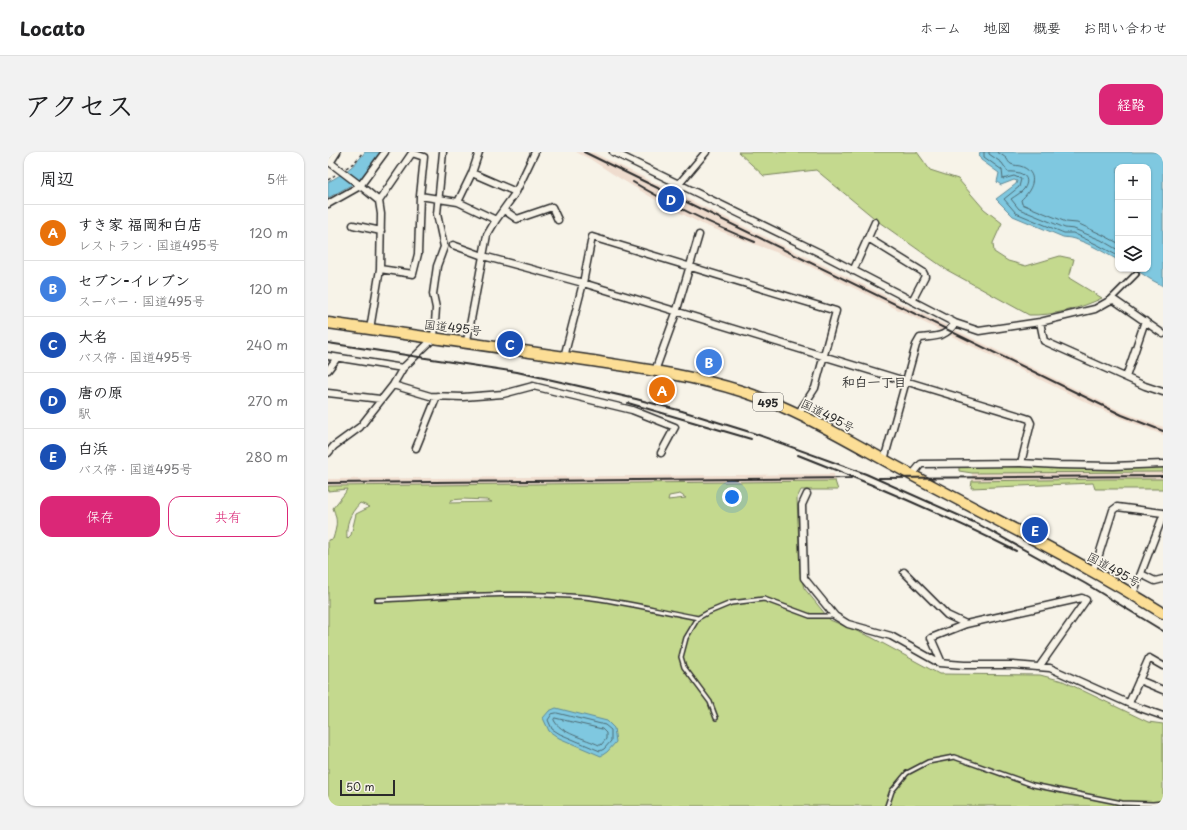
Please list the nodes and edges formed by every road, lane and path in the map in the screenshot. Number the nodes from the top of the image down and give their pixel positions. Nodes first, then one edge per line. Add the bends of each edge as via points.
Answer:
1 (337, 152) edge
2 (363, 152) edge
3 (385, 152) edge
4 (443, 152) edge
5 (478, 152) edge
6 (535, 152) edge
7 (613, 152) edge
8 (706, 152) edge
9 (329, 162) edge
10 (342, 171) junction
11 (472, 173) junction
12 (359, 184) junction
13 (679, 184) junction
14 (516, 192) junction
15 (420, 196) junction
16 (439, 198) junction
17 (379, 202) junction
18 (458, 202) junction
19 (328, 204) edge
20 (504, 210) junction
21 (496, 220) junction
22 (558, 220) dead end
23 (875, 222) dead end
24 (353, 225) dead end
25 (381, 231) junction
26 (699, 235) dead end
27 (868, 238) junction
28 (453, 245) dead end
29 (483, 256) junction
30 (689, 267) junction
31 (380, 269) junction
32 (853, 271) junction
33 (1136, 274) dead end
34 (583, 283) junction
35 (912, 301) junction
36 (1109, 301) junction
37 (676, 313) junction
38 (1040, 322) junction
39 (1145, 322) junction
40 (328, 323) edge
41 (955, 323) junction
42 (370, 329) junction
43 (1163, 334) edge
44 (434, 338) junction
45 (467, 342) junction
46 (328, 356) edge
47 (825, 356) junction
48 (564, 357) junction
49 (337, 358) junction
50 (404, 368) junction
51 (328, 370) edge
52 (655, 371) junction
53 (1126, 377) junction
54 (906, 382) junction
55 (393, 385) junction
56 (1163, 392) edge
57 (328, 393) edge
58 (437, 396) junction
59 (380, 400) junction
60 (798, 414) junction
61 (416, 448) dead end
62 (328, 453) edge
63 (661, 453) dead end
64 (884, 460) junction
65 (1022, 463) junction
66 (1163, 464) edge
67 (912, 475) junction
68 (807, 494) dead end
69 (1163, 515) edge
70 (1092, 571) junction
71 (904, 572) dead end
72 (1141, 574) junction
73 (1163, 579) edge
74 (1133, 594) junction
75 (376, 600) dead end
76 (1163, 613) edge
77 (835, 616) junction
78 (698, 618) junction
79 (966, 624) junction
80 (942, 663) junction
81 (1163, 666) edge
82 (1039, 667) junction
83 (1139, 680) junction
84 (1163, 690) edge
85 (1129, 703) junction
86 (1163, 716) edge
87 (716, 718) dead end
88 (1163, 803) edge
89 (887, 806) edge

1 - 9 street
2 - 10 path via 355,162
3 - 12 street
4 - 16 street
5 - 11 street
6 - 14 street
7 - 13 street
8 - 13 street
9 - 10 street
10 - 12 street
11 - 14 street
11 - 18 street
12 - 17 street
12 - 19 street
13 - 32 street
14 - 20 street
15 - 16 street
15 - 17 street via 424,157 412,153
15 - 31 street via 418,254 413,274
16 - 18 street
16 - 44 street via 437,214 444,247 437,266 433,294 436,308
17 - 25 street
18 - 21 street
20 - 21 street
20 - 22 street via 517,219 552,207
21 - 29 street via 487,235
23 - 27 street
24 - 25 street
25 - 31 street
26 - 30 street
27 - 32 street
27 - 35 street via 923,272 924,276
28 - 29 street
29 - 34 street
29 - 45 street
30 - 34 street via 592,237
30 - 37 street
30 - 47 street via 836,311
31 - 42 street
32 - 35 street
33 - 36 street
34 - 37 street
34 - 48 street
35 - 41 street
36 - 38 street via 1095,308
36 - 39 street via 1114,300
37 - 47 street
37 - 52 street
38 - 41 street via 979,331
38 - 53 street via 1044,341
39 - 43 street
39 - 53 street
40 - 42 highway, 国道495号 / 495
41 - 54 street via 950,331 942,336 920,338
42 - 44 highway, 国道495号 / 495
44 - 45 highway, 国道495号 / 495
44 - 50 street
45 - 48 highway, 国道495号 / 495
46 - 49 street
47 - 54 street
47 - 60 street via 815,388
48 - 52 highway, 国道495号 / 495
49 - 50 street
49 - 51 street
50 - 55 street
52 - 60 highway, 国道495号 / 495 via 710,382
53 - 56 street
54 - 64 street
54 - 65 street via 1029,419 1031,423
55 - 58 street
55 - 59 street
57 - 59 street
58 - 61 street
58 - 63 street via 503,394 533,386 632,410 675,427
59 - 62 street via 360,427
60 - 64 highway, 国道495号 / 495
64 - 67 highway, 国道495号 / 495
65 - 66 street via 1113,466
65 - 67 street via 921,464
67 - 70 highway, 国道495号 / 495
68 - 77 street via 802,505 804,578
69 - 70 street via 1117,507 1113,510
69 - 72 street
70 - 74 highway, 国道495号 / 495
71 - 79 street via 947,615
72 - 73 street via 1155,581
72 - 74 street
74 - 76 highway, 国道495号 / 495
75 - 78 lane via 496,595 563,596 631,604
77 - 78 lane via 810,616 764,599 731,603
77 - 80 street via 848,624 891,636
78 - 87 lane via 686,638 681,657 684,667 710,702
79 - 80 street via 931,638
79 - 82 street via 1082,598 1086,600
80 - 82 street
81 - 83 street via 1149,658
82 - 85 street via 1050,668
83 - 84 street
83 - 85 street
85 - 86 street
88 - 89 lane via 1122,803 1033,785 954,757 928,762 907,773 892,791

